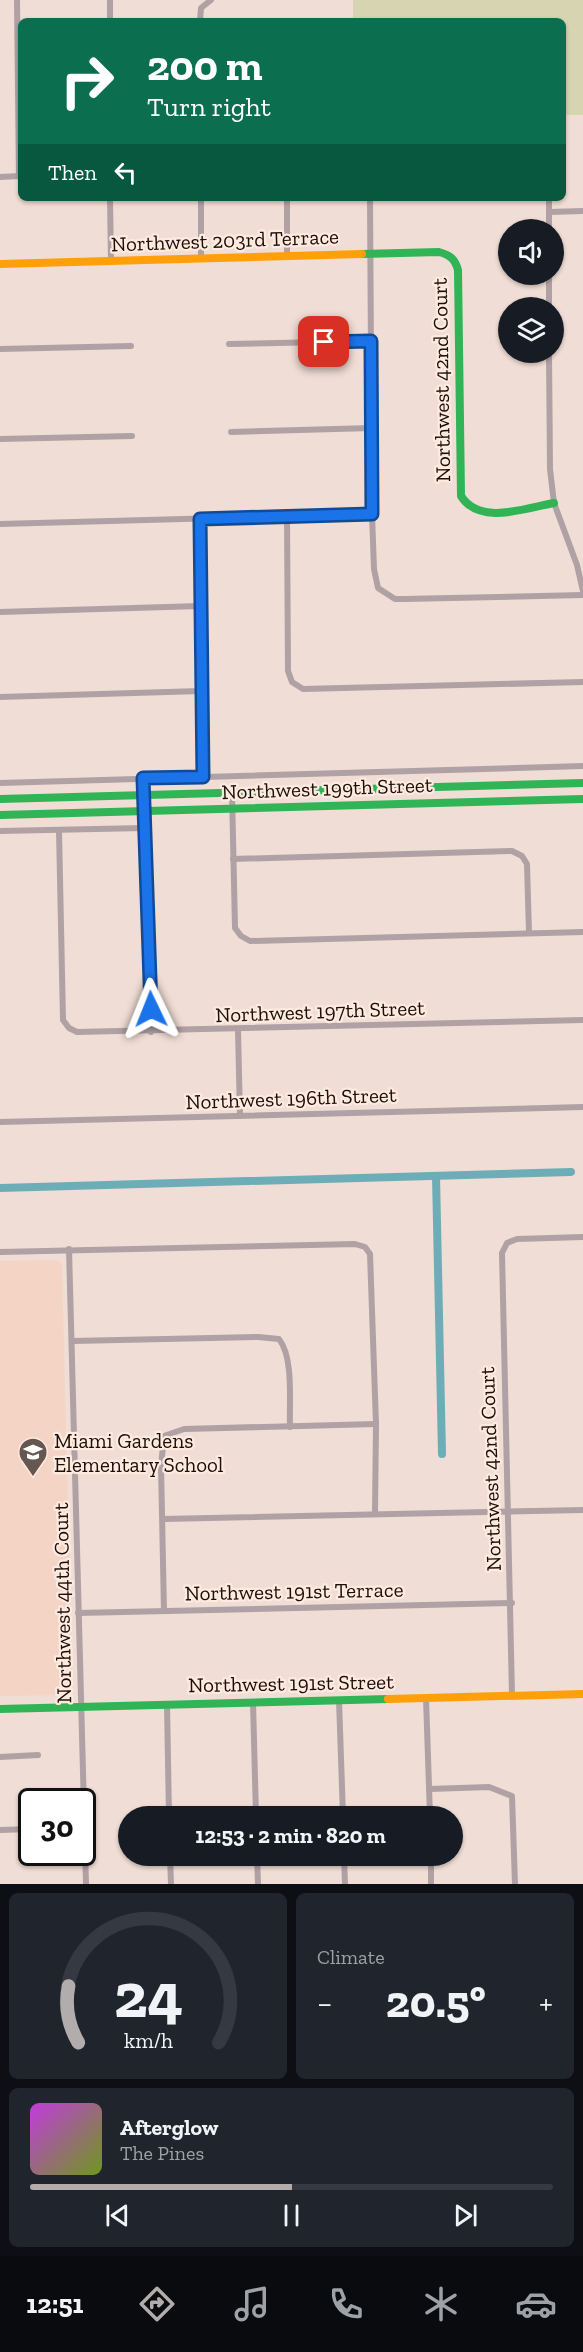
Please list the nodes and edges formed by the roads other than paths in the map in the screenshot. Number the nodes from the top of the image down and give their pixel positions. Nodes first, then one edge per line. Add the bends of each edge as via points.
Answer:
1 (17, 0) edge
2 (110, 0) edge
3 (211, 0) edge
4 (110, 18) edge
5 (200, 18) edge
6 (18, 59) edge
7 (18, 176) edge
8 (0, 177) edge
9 (110, 201) edge
10 (201, 201) edge
11 (287, 201) edge
12 (370, 201) edge
13 (549, 201) edge
14 (583, 211) edge
15 (549, 212) junction
16 (549, 219) edge
17 (370, 254) junction
18 (450, 254) joint
19 (287, 256) junction
20 (201, 258) junction
21 (111, 261) junction
22 (0, 264) edge
23 (371, 341) junction
24 (229, 344) dead end
25 (131, 346) dead end
26 (0, 349) edge
27 (549, 363) edge
28 (372, 428) junction
29 (231, 432) dead end
30 (132, 436) dead end
31 (0, 439) edge
32 (554, 503) junction
33 (372, 514) junction
34 (287, 517) junction
35 (200, 519) junction
36 (0, 524) edge
37 (583, 593) edge
38 (200, 606) junction
39 (0, 612) edge
40 (583, 682) edge
41 (201, 691) junction
42 (0, 697) edge
43 (583, 766) edge
44 (203, 777) junction
45 (143, 778) junction
46 (0, 783) edge
47 (583, 783) edge
48 (232, 793) junction
49 (143, 795) junction
50 (0, 799) edge
51 (583, 799) edge
52 (232, 808) junction
53 (144, 811) junction
54 (0, 815) edge
55 (144, 828) junction
56 (0, 831) edge
57 (59, 831) junction
58 (233, 859) junction
59 (583, 932) edge
60 (529, 933) junction
61 (583, 1020) edge
62 (238, 1030) junction
63 (151, 1032) junction
64 (583, 1107) edge
65 (240, 1116) junction
66 (0, 1122) edge
67 (583, 1238) edge
68 (69, 1250) junction
69 (0, 1252) edge
70 (73, 1341) junction
71 (376, 1424) junction
72 (290, 1427) junction
73 (583, 1510) edge
74 (509, 1512) junction
75 (375, 1514) junction
76 (163, 1519) junction
77 (512, 1603) junction
78 (164, 1611) junction
79 (78, 1613) junction
80 (583, 1694) edge
81 (512, 1695) junction
82 (426, 1698) junction
83 (339, 1700) junction
84 (253, 1702) junction
85 (167, 1704) junction
86 (81, 1706) junction
87 (0, 1709) edge
88 (38, 1755) dead end
89 (0, 1757) edge
90 (429, 1789) junction
91 (169, 1806) edge
92 (256, 1806) edge
93 (343, 1806) edge
94 (430, 1806) edge
95 (18, 1829) edge
96 (0, 1830) edge
97 (170, 1866) edge
98 (257, 1866) edge
99 (344, 1866) edge
100 (431, 1866) edge
101 (86, 1884) edge
102 (171, 1884) edge
103 (258, 1884) edge
104 (345, 1884) edge
105 (431, 1884) edge
106 (515, 1884) edge

1 - 6 street
2 - 4 street
3 - 5 street via 201,8
7 - 8 street
9 - 21 street
10 - 20 street
11 - 19 street
12 - 17 street
13 - 15 street
14 - 15 street
15 - 16 street
17 - 18 street, Northwest 203rd Terrace
17 - 19 street, Northwest 203rd Terrace
17 - 23 street
18 - 32 street, Northwest 42nd Court via 458,270 461,496 467,506 480,512
19 - 20 street, Northwest 203rd Terrace
20 - 21 street, Northwest 203rd Terrace
21 - 22 street, Northwest 203rd Terrace
23 - 24 street
23 - 28 street
25 - 26 street
27 - 32 street via 549,469
28 - 29 street
28 - 33 street
30 - 31 street
32 - 37 street
33 - 34 street
33 - 37 street via 378,588 394,599
34 - 35 street
34 - 40 street via 288,670 292,682 303,689
35 - 36 street
35 - 38 street
38 - 39 street
38 - 41 street
41 - 42 street
41 - 44 street
43 - 44 street
44 - 45 street
45 - 46 street
45 - 49 street
47 - 48 street, Northwest 199th Street
48 - 49 street, Northwest 199th Street
48 - 52 street
49 - 50 street, Northwest 199th Street
49 - 53 street
51 - 52 street, Northwest 199th Street
52 - 53 street, Northwest 199th Street
52 - 58 street
53 - 54 street, Northwest 199th Street
53 - 55 street
55 - 57 street
55 - 63 street
56 - 57 street
57 - 63 street, Northwest 197th Street via 63,1020 77,1032
58 - 60 street via 235,928 250,941
58 - 60 street via 512,851 527,864
59 - 60 street
61 - 62 street, Northwest 197th Street
62 - 63 street, Northwest 197th Street
62 - 65 street
64 - 65 street, Northwest 196th Street
65 - 66 street, Northwest 196th Street
67 - 74 street, Northwest 42nd Court via 516,1239 507,1243 502,1254
68 - 69 street
68 - 70 street, Northwest 44th Court
68 - 71 street via 355,1244 365,1247 370,1254
70 - 72 street via 279,1339 286,1347
70 - 79 street, Northwest 44th Court
71 - 72 street
71 - 75 street
72 - 76 street via 184,1429 164,1436
73 - 74 street
74 - 75 street
74 - 77 street, Northwest 42nd Court
75 - 76 street
76 - 78 street
77 - 78 street, Northwest 191st Terrace
77 - 81 street, Northwest 42nd Court
78 - 79 street, Northwest 191st Terrace
79 - 86 street, Northwest 44th Court
80 - 81 street, Northwest 191st Street
81 - 82 street, Northwest 191st Street
82 - 83 street, Northwest 191st Street
82 - 90 street
83 - 84 street, Northwest 191st Street
83 - 93 street
84 - 85 street, Northwest 191st Street
84 - 92 street
85 - 86 street, Northwest 191st Street
85 - 91 street
86 - 87 street, Northwest 191st Street
86 - 101 street, Northwest 44th Court
88 - 89 street
90 - 94 street
90 - 106 street via 489,1787 513,1796
95 - 96 street
97 - 102 street
98 - 103 street
99 - 104 street
100 - 105 street

